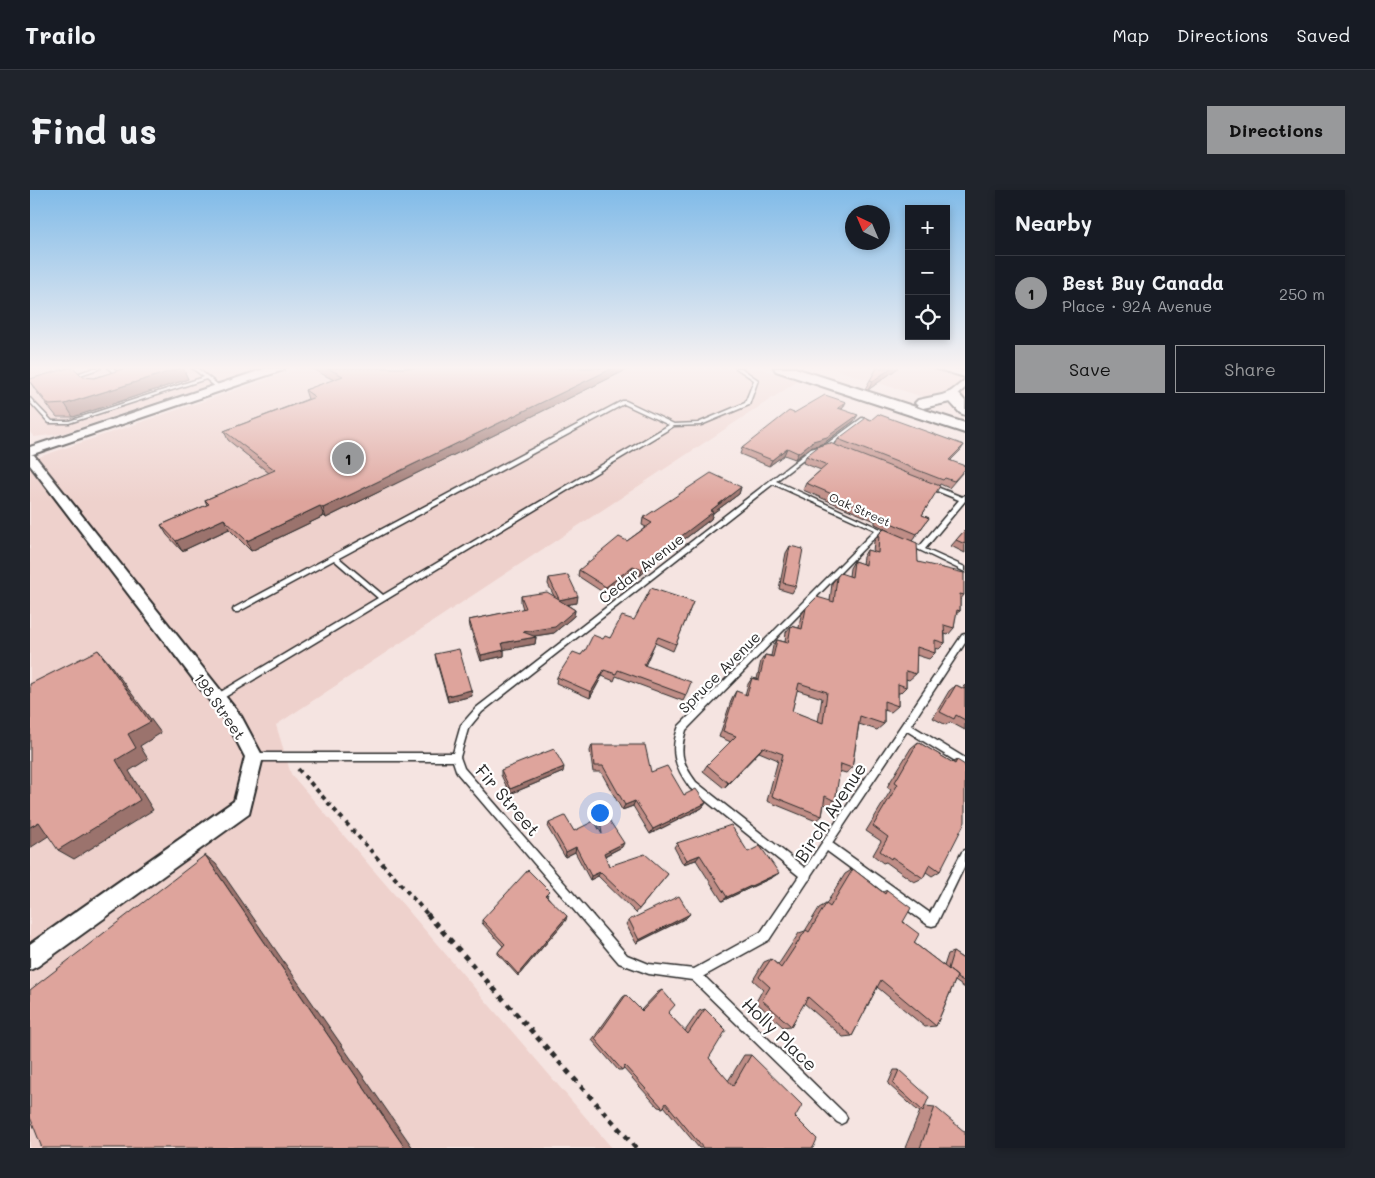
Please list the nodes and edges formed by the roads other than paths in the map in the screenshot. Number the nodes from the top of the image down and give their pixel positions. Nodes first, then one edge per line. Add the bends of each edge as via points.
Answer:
1 (43, 413) edge
2 (98, 413) edge
3 (147, 413) edge
4 (604, 413) edge
5 (647, 413) edge
6 (726, 413) edge
7 (918, 413) edge
8 (864, 419) edge
9 (673, 425) junction
10 (965, 428) edge
11 (827, 446) junction
12 (836, 450) edge
13 (30, 452) edge
14 (30, 457) edge
15 (772, 482) junction
16 (926, 485) edge
17 (964, 498) edge
18 (879, 530) junction
19 (887, 534) edge
20 (904, 541) edge
21 (921, 549) junction
22 (334, 558) junction
23 (965, 570) edge
24 (383, 599) junction
25 (236, 610) dead end
26 (965, 637) edge
27 (217, 698) junction
28 (905, 726) junction
29 (254, 757) junction
30 (456, 757) junction
31 (965, 763) edge
32 (827, 844) junction
33 (965, 855) edge
34 (807, 876) junction
35 (30, 958) edge
36 (695, 975) junction
37 (842, 1118) dead end

1 - 2 lane via 51,422 69,422
3 - 13 street
4 - 22 lane
5 - 9 lane
6 - 9 lane via 699,424
7 - 10 main road
8 - 11 lane, Cedar Avenue
9 - 24 lane
11 - 12 lane
11 - 15 lane, Cedar Avenue via 813,450
14 - 27 street, 198 Street
15 - 18 lane, Oak Street
15 - 30 lane, Cedar Avenue via 480,710 464,728
16 - 17 lane
17 - 21 lane
18 - 19 lane, Oak Street
18 - 34 lane, Spruce Avenue via 682,728 678,742 677,758 693,785
20 - 21 lane, Oak Street
21 - 23 lane, Oak Street
22 - 24 lane
22 - 25 lane
24 - 27 lane
26 - 28 lane, Birch Avenue
27 - 29 street, 198 Street via 235,721
28 - 31 lane
28 - 32 lane, Birch Avenue
29 - 30 lane
29 - 35 street via 242,807
30 - 36 lane, Fir Street via 460,770 623,959 648,969
32 - 33 lane via 932,921
32 - 34 lane, Birch Avenue
34 - 36 lane, Birch Avenue via 765,936
36 - 37 lane, Holly Place

